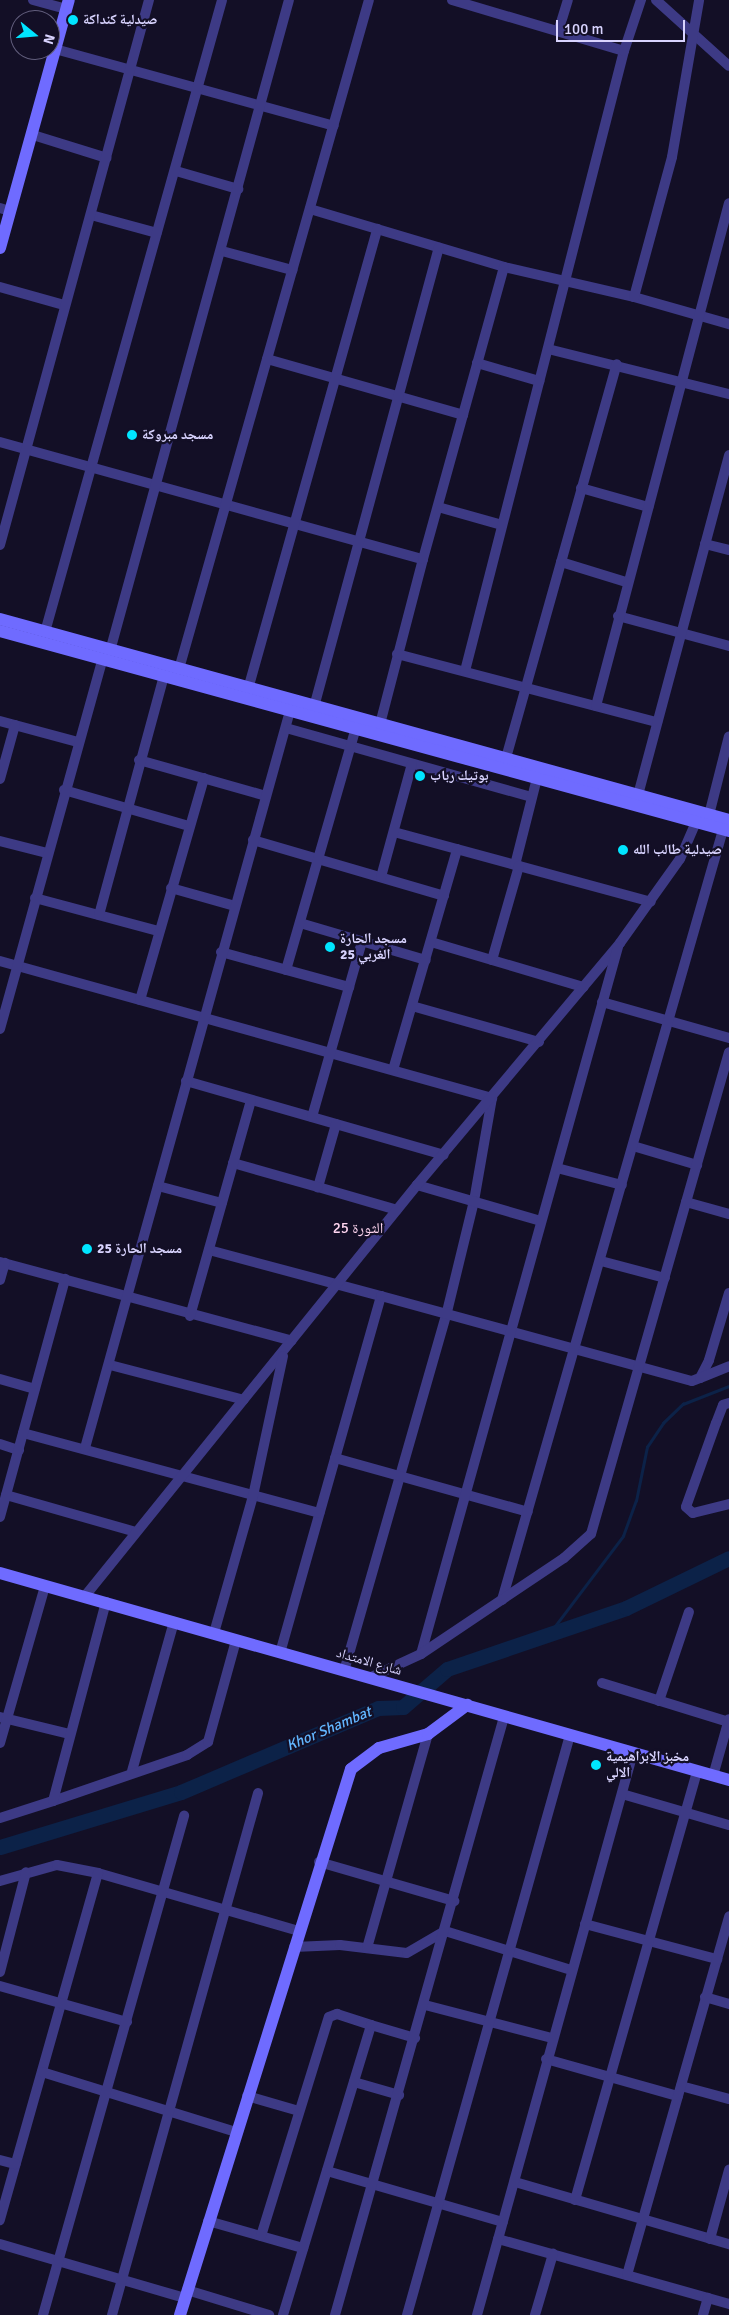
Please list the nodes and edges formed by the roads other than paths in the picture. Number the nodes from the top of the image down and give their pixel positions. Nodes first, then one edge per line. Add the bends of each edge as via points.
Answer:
1 (33, 0) edge
2 (149, 0) edge
3 (222, 0) edge
4 (289, 0) edge
5 (369, 0) edge
6 (452, 0) edge
7 (495, 0) edge
8 (568, 0) edge
9 (641, 0) edge
10 (656, 0) edge
11 (699, 0) edge
12 (68, 5) edge
13 (491, 10) junction
14 (560, 29) junction
15 (691, 31) junction
16 (60, 32) edge
17 (60, 50) edge
18 (624, 51) junction
19 (52, 60) edge
20 (729, 66) edge
21 (130, 68) junction
22 (197, 88) junction
23 (260, 106) junction
24 (334, 126) junction
25 (33, 135) junction
26 (107, 158) junction
27 (176, 171) junction
28 (238, 188) junction
29 (729, 202) edge
30 (5, 209) edge
31 (310, 209) junction
32 (91, 215) junction
33 (377, 229) junction
34 (157, 233) junction
35 (0, 248) edge
36 (439, 248) junction
37 (222, 251) junction
38 (504, 267) junction
39 (292, 270) junction
40 (568, 281) junction
41 (0, 287) edge
42 (634, 297) junction
43 (64, 305) junction
44 (700, 316) junction
45 (729, 324) edge
46 (548, 349) junction
47 (267, 359) junction
48 (477, 363) junction
49 (617, 364) junction
50 (335, 378) junction
51 (539, 381) junction
52 (682, 383) junction
53 (729, 394) edge
54 (398, 397) junction
55 (463, 415) junction
56 (0, 442) edge
57 (28, 450) junction
58 (729, 455) edge
59 (91, 466) junction
60 (154, 484) junction
61 (581, 488) junction
62 (225, 506) junction
63 (438, 507) junction
64 (648, 507) junction
65 (293, 524) junction
66 (502, 525) junction
67 (359, 543) junction
68 (705, 544) junction
69 (0, 545) edge
70 (729, 550) edge
71 (423, 559) junction
72 (561, 562) junction
73 (626, 582) junction
74 (618, 616) junction
75 (0, 619) edge
76 (0, 631) edge
77 (45, 632) junction
78 (680, 635) junction
79 (729, 646) edge
80 (397, 654) junction
81 (106, 655) junction
82 (179, 670) junction
83 (465, 671) junction
84 (164, 676) junction
85 (525, 687) junction
86 (248, 689) junction
87 (596, 706) junction
88 (314, 707) junction
89 (290, 711) junction
90 (0, 721) edge
91 (657, 722) junction
92 (380, 724) junction
93 (15, 725) junction
94 (286, 728) junction
95 (356, 728) junction
96 (729, 736) edge
97 (78, 742) junction
98 (351, 746) junction
99 (506, 758) junction
100 (139, 760) junction
101 (412, 764) junction
102 (204, 778) junction
103 (537, 778) junction
104 (0, 779) edge
105 (64, 790) junction
106 (638, 795) junction
107 (266, 796) junction
108 (531, 797) junction
109 (126, 808) junction
110 (709, 815) junction
111 (696, 822) junction
112 (189, 826) junction
113 (727, 827) edge
114 (394, 832) junction
115 (253, 840) junction
116 (0, 841) edge
117 (457, 849) junction
118 (47, 853) junction
119 (318, 858) junction
120 (517, 865) junction
121 (381, 877) junction
122 (171, 888) junction
123 (444, 896) junction
124 (35, 898) junction
125 (651, 902) junction
126 (235, 906) junction
127 (99, 915) junction
128 (300, 923) junction
129 (158, 931) junction
130 (362, 941) junction
131 (431, 942) junction
132 (620, 943) junction
133 (220, 952) junction
134 (426, 960) junction
135 (492, 960) junction
136 (0, 961) edge
137 (19, 966) junction
138 (286, 970) junction
139 (349, 987) junction
140 (583, 987) junction
141 (140, 1000) junction
142 (602, 1002) junction
143 (412, 1006) junction
144 (203, 1017) junction
145 (667, 1021) junction
146 (0, 1028) edge
147 (729, 1038) edge
148 (539, 1042) junction
149 (729, 1052) edge
150 (331, 1053) junction
151 (393, 1070) junction
152 (186, 1081) junction
153 (492, 1098) junction
154 (251, 1100) junction
155 (312, 1117) junction
156 (336, 1124) junction
157 (633, 1146) junction
158 (444, 1155) junction
159 (233, 1163) junction
160 (697, 1165) junction
161 (557, 1168) junction
162 (622, 1184) junction
163 (417, 1185) junction
164 (158, 1186) junction
165 (318, 1187) junction
166 (474, 1201) junction
167 (686, 1202) junction
168 (222, 1203) junction
169 (396, 1210) junction
170 (729, 1214) edge
171 (542, 1220) junction
172 (209, 1250) junction
173 (601, 1261) junction
174 (2, 1262) edge
175 (665, 1278) junction
176 (65, 1279) junction
177 (0, 1280) edge
178 (337, 1284) junction
179 (729, 1293) edge
180 (128, 1296) junction
181 (381, 1296) junction
182 (447, 1312) junction
183 (190, 1316) junction
184 (512, 1330) junction
185 (292, 1341) junction
186 (576, 1348) junction
187 (283, 1354) junction
188 (110, 1365) junction
189 (729, 1366) edge
190 (640, 1367) junction
191 (700, 1378) junction
192 (0, 1379) edge
193 (35, 1389) junction
194 (244, 1400) junction
195 (729, 1403) edge
196 (23, 1432) junction
197 (0, 1444) edge
198 (85, 1448) junction
199 (19, 1450) junction
200 (336, 1458) junction
201 (402, 1475) junction
202 (183, 1477) junction
203 (464, 1494) junction
204 (6, 1495) junction
205 (254, 1496) junction
206 (729, 1504) edge
207 (528, 1512) junction
208 (319, 1513) junction
209 (0, 1518) edge
210 (136, 1532) junction
211 (0, 1573) edge
212 (45, 1586) junction
213 (85, 1596) junction
214 (502, 1600) junction
215 (106, 1602) junction
216 (689, 1612) dead end
217 (174, 1622) junction
218 (214, 1634) junction
219 (236, 1640) junction
220 (280, 1652) junction
221 (421, 1654) junction
222 (344, 1671) junction
223 (370, 1679) junction
224 (602, 1683) dead end
225 (659, 1701) junction
226 (462, 1704) junction
227 (504, 1717) junction
228 (4, 1718) edge
229 (729, 1721) edge
230 (70, 1734) junction
231 (428, 1734) junction
232 (570, 1735) junction
233 (0, 1743) edge
234 (633, 1753) junction
235 (132, 1771) junction
236 (698, 1771) junction
237 (713, 1776) junction
238 (729, 1780) edge
239 (258, 1793) dead end
240 (622, 1794) junction
241 (53, 1801) junction
242 (686, 1813) junction
243 (184, 1816) dead end
244 (0, 1818) edge
245 (729, 1825) edge
246 (319, 1862) junction
247 (26, 1872) junction
248 (98, 1873) junction
249 (0, 1881) edge
250 (387, 1882) junction
251 (162, 1891) junction
252 (454, 1901) junction
253 (224, 1909) junction
254 (729, 1916) edge
255 (585, 1924) junction
256 (299, 1931) junction
257 (445, 1931) junction
258 (650, 1941) junction
259 (294, 1946) junction
260 (367, 1948) junction
261 (510, 1949) junction
262 (716, 1959) junction
263 (571, 1970) junction
264 (0, 1972) edge
265 (0, 1986) edge
266 (705, 1997) junction
267 (62, 2004) junction
268 (729, 2004) edge
269 (424, 2005) junction
270 (126, 2022) junction
271 (490, 2022) junction
272 (370, 2025) junction
273 (415, 2038) junction
274 (552, 2038) junction
275 (546, 2059) junction
276 (42, 2072) junction
277 (611, 2078) junction
278 (354, 2082) junction
279 (681, 2086) junction
280 (107, 2092) junction
281 (247, 2096) junction
282 (398, 2096) junction
283 (678, 2096) junction
284 (729, 2099) edge
285 (299, 2111) junction
286 (170, 2112) junction
287 (236, 2132) junction
288 (0, 2160) edge
289 (15, 2164) junction
290 (729, 2170) edge
291 (327, 2171) junction
292 (515, 2182) junction
293 (374, 2185) junction
294 (576, 2200) junction
295 (438, 2203) junction
296 (643, 2219) junction
297 (0, 2220) edge
298 (208, 2221) junction
299 (503, 2222) junction
300 (261, 2236) junction
301 (498, 2239) junction
302 (710, 2239) junction
303 (0, 2244) edge
304 (729, 2244) edge
305 (304, 2248) junction
306 (553, 2254) junction
307 (58, 2261) junction
308 (627, 2275) junction
309 (122, 2280) junction
310 (186, 2294) junction
311 (708, 2298) junction
312 (233, 2304) junction
313 (729, 2304) edge
314 (43, 2315) edge
315 (112, 2315) edge
316 (180, 2315) edge
317 (230, 2315) edge
318 (269, 2315) edge
319 (283, 2315) edge
320 (335, 2315) edge
321 (407, 2315) edge
322 (477, 2315) edge
323 (535, 2315) edge
324 (703, 2315) edge

1 - 12 street
2 - 21 street
3 - 22 street
4 - 23 street
5 - 24 street
6 - 13 street
7 - 13 street
8 - 14 street
9 - 18 street
10 - 15 street
11 - 15 street
12 - 16 street
13 - 14 street
14 - 18 street
15 - 20 street
15 - 42 street via 672,157
17 - 21 street
18 - 40 street
19 - 25 street
21 - 22 street
21 - 26 street
22 - 23 street
22 - 27 street
23 - 24 street
23 - 28 street
24 - 31 street
25 - 26 street
25 - 30 street
26 - 32 street
27 - 28 street
27 - 34 street
28 - 37 street
29 - 44 street
30 - 35 street
31 - 33 street
31 - 39 street
32 - 34 street
32 - 43 street
33 - 36 street
33 - 50 street
34 - 59 street
36 - 38 street
36 - 54 street
37 - 39 street
37 - 60 street
38 - 40 street
38 - 48 street
39 - 47 street
40 - 42 street
40 - 46 street
41 - 43 street
42 - 44 street
43 - 57 street
44 - 45 street
44 - 52 street
46 - 49 street
46 - 51 street
47 - 50 street
47 - 62 street
48 - 51 street
48 - 55 street
49 - 52 street
49 - 61 street
50 - 54 street
50 - 65 street
51 - 66 street
52 - 53 street
52 - 64 street
54 - 55 street
54 - 67 street
55 - 63 street
56 - 57 street
57 - 59 street
57 - 69 street
58 - 68 street
59 - 60 street
59 - 77 street
60 - 62 street
60 - 81 street
61 - 64 street
61 - 72 street
62 - 65 street
62 - 82 street
63 - 66 street
63 - 71 street
64 - 73 street
65 - 67 street
65 - 86 street
66 - 83 street
67 - 71 street
67 - 88 street
68 - 70 street
68 - 78 street
71 - 80 street
72 - 73 street
72 - 85 street
73 - 74 street
74 - 78 street
74 - 87 street
75 - 77 street
76 - 81 street
77 - 81 street
78 - 79 street
78 - 91 street
80 - 83 street
80 - 92 street
81 - 82 street
81 - 84 street
81 - 97 street
82 - 86 street
83 - 85 street
84 - 89 street
84 - 100 street
85 - 87 street
85 - 99 street
86 - 88 street
87 - 91 street
88 - 92 street
89 - 94 street
89 - 95 street
90 - 93 street
91 - 106 street
92 - 99 street
93 - 97 street
93 - 104 street
94 - 98 street
94 - 107 street
95 - 98 street
95 - 103 street
96 - 110 street
97 - 105 street
98 - 101 street
98 - 119 street
99 - 106 street
100 - 102 street
100 - 109 street
101 - 108 street
101 - 114 street
102 - 107 street
102 - 112 street
103 - 108 street
103 - 111 street
105 - 109 street
105 - 118 street
106 - 110 street
107 - 115 street
108 - 120 street
109 - 112 street
109 - 127 street
110 - 113 street
111 - 113 street
111 - 125 street via 680,859
112 - 122 street
113 - 145 street
114 - 117 street
114 - 121 street
115 - 119 street
115 - 126 street
116 - 118 street
117 - 120 street
117 - 123 street
118 - 124 street
119 - 121 street
119 - 128 street
120 - 125 street
120 - 135 street
121 - 123 street
122 - 126 street
122 - 129 street
123 - 131 street
124 - 127 street
124 - 137 street
125 - 132 street
126 - 133 street
127 - 129 street
128 - 130 street
128 - 138 street
129 - 141 street
130 - 134 street
130 - 139 street
131 - 134 street
131 - 135 street
132 - 140 street
132 - 142 street
133 - 138 street
133 - 144 street
134 - 143 street
135 - 140 street
136 - 137 street
137 - 141 street
137 - 146 street
138 - 139 street
139 - 150 street
140 - 148 street
141 - 144 street
142 - 145 street
142 - 161 street
143 - 148 street
143 - 151 street
144 - 150 street
144 - 152 street
145 - 147 street
145 - 157 street
148 - 153 street
149 - 160 street
150 - 151 street
150 - 155 street
151 - 153 street
152 - 154 street
152 - 164 street
153 - 158 street
153 - 166 street
154 - 155 street
154 - 159 street
155 - 156 street
156 - 158 street
156 - 165 street
157 - 160 street
157 - 162 street
158 - 163 street
159 - 165 street
159 - 168 street
160 - 167 street
161 - 162 street
161 - 171 street
162 - 173 street
163 - 166 street
163 - 169 street
164 - 168 street
164 - 180 street
165 - 169 street
166 - 171 street
166 - 182 street
167 - 170 street
167 - 175 street
168 - 172 street
169 - 178 street
171 - 184 street
172 - 178 street
172 - 183 street
173 - 175 street
173 - 186 street
174 - 176 street
174 - 177 street
175 - 190 street
176 - 180 street
176 - 193 street
178 - 181 street
178 - 185 street
179 - 191 street
180 - 183 street
180 - 188 street
181 - 182 street
181 - 200 street
182 - 184 street
182 - 201 street
183 - 185 street
184 - 186 street
184 - 203 street
185 - 187 street
186 - 190 street
186 - 207 street
187 - 194 street
187 - 205 street
188 - 194 street
188 - 198 street
189 - 191 street
190 - 191 street via 681,1379
190 - 214 street via 591,1534 564,1558
192 - 193 street
193 - 196 street
194 - 202 street
195 - 206 street via 720,1414 686,1507 693,1513
196 - 198 street
196 - 199 street
197 - 199 street
198 - 202 street
199 - 204 street
200 - 201 street
200 - 208 street
201 - 203 street
201 - 222 street
202 - 205 street
202 - 210 street
203 - 207 street
203 - 221 street
204 - 209 street
204 - 210 street
205 - 208 street
205 - 218 street
207 - 214 street
208 - 220 street
210 - 213 street
211 - 212 street, شارع الامتداد
212 - 213 street, شارع الامتداد
212 - 228 street
213 - 215 street, شارع الامتداد
214 - 221 street
215 - 217 street, شارع الامتداد
215 - 230 street
216 - 225 street
217 - 218 street, شارع الامتداد
217 - 235 street
218 - 219 street, شارع الامتداد
219 - 220 street, شارع الامتداد
219 - 235 street via 208,1742 187,1755
220 - 222 street, شارع الامتداد
221 - 223 street
222 - 223 street, شارع الامتداد
223 - 226 street, شارع الامتداد
224 - 225 street
225 - 229 street
226 - 227 street, شارع الامتداد
226 - 231 street
227 - 232 street, شارع الامتداد
227 - 252 street
228 - 230 street
228 - 233 street
229 - 237 street
230 - 241 street
231 - 246 street via 368,1753 351,1769
231 - 250 street
232 - 234 street, شارع الامتداد
232 - 261 street
234 - 236 street, شارع الامتداد
234 - 240 street
235 - 241 street
236 - 237 street, شارع الامتداد
236 - 242 street
237 - 238 street, شارع الامتداد
239 - 253 street
240 - 242 street
240 - 255 street
241 - 244 street
242 - 245 street
242 - 258 street
243 - 251 street
246 - 250 street
246 - 256 street
247 - 248 street via 69,1866
247 - 249 street
247 - 264 street
248 - 251 street
248 - 267 street
250 - 252 street
250 - 260 street
251 - 253 street
251 - 270 street
252 - 257 street
253 - 256 street
253 - 286 street
254 - 262 street
255 - 258 street
255 - 263 street
256 - 259 street
257 - 260 street via 406,1953
257 - 261 street
257 - 269 street
258 - 262 street
258 - 277 street
259 - 260 street
259 - 281 street
261 - 263 street
261 - 271 street
262 - 266 street
263 - 274 street
265 - 267 street
266 - 268 street
266 - 279 street
267 - 270 street
267 - 276 street
269 - 271 street
269 - 273 street
270 - 280 street
271 - 274 street
271 - 295 street
272 - 273 street
272 - 278 street
272 - 285 street via 337,2014 329,2017
273 - 282 street
274 - 275 street
275 - 277 street
275 - 292 street
276 - 280 street
276 - 289 street
277 - 283 street
277 - 294 street
278 - 282 street
278 - 291 street
279 - 283 street
279 - 284 street
280 - 286 street
280 - 307 street
281 - 285 street
281 - 287 street
282 - 293 street
283 - 296 street
285 - 300 street
286 - 287 street
286 - 309 street
287 - 298 street
288 - 289 street
289 - 297 street
290 - 302 street
291 - 293 street
291 - 305 street
292 - 294 street
292 - 299 street
293 - 295 street
293 - 320 street
294 - 296 street
295 - 299 street
295 - 321 street
296 - 302 street
296 - 308 street
298 - 300 street
298 - 310 street
299 - 301 street
300 - 305 street
301 - 306 street
301 - 322 street
302 - 304 street
303 - 307 street
305 - 319 street
306 - 308 street
306 - 323 street
307 - 309 street
307 - 314 street
308 - 311 street
309 - 310 street
309 - 315 street
310 - 312 street
310 - 316 street
311 - 313 street
311 - 324 street
312 - 317 street
312 - 318 street

